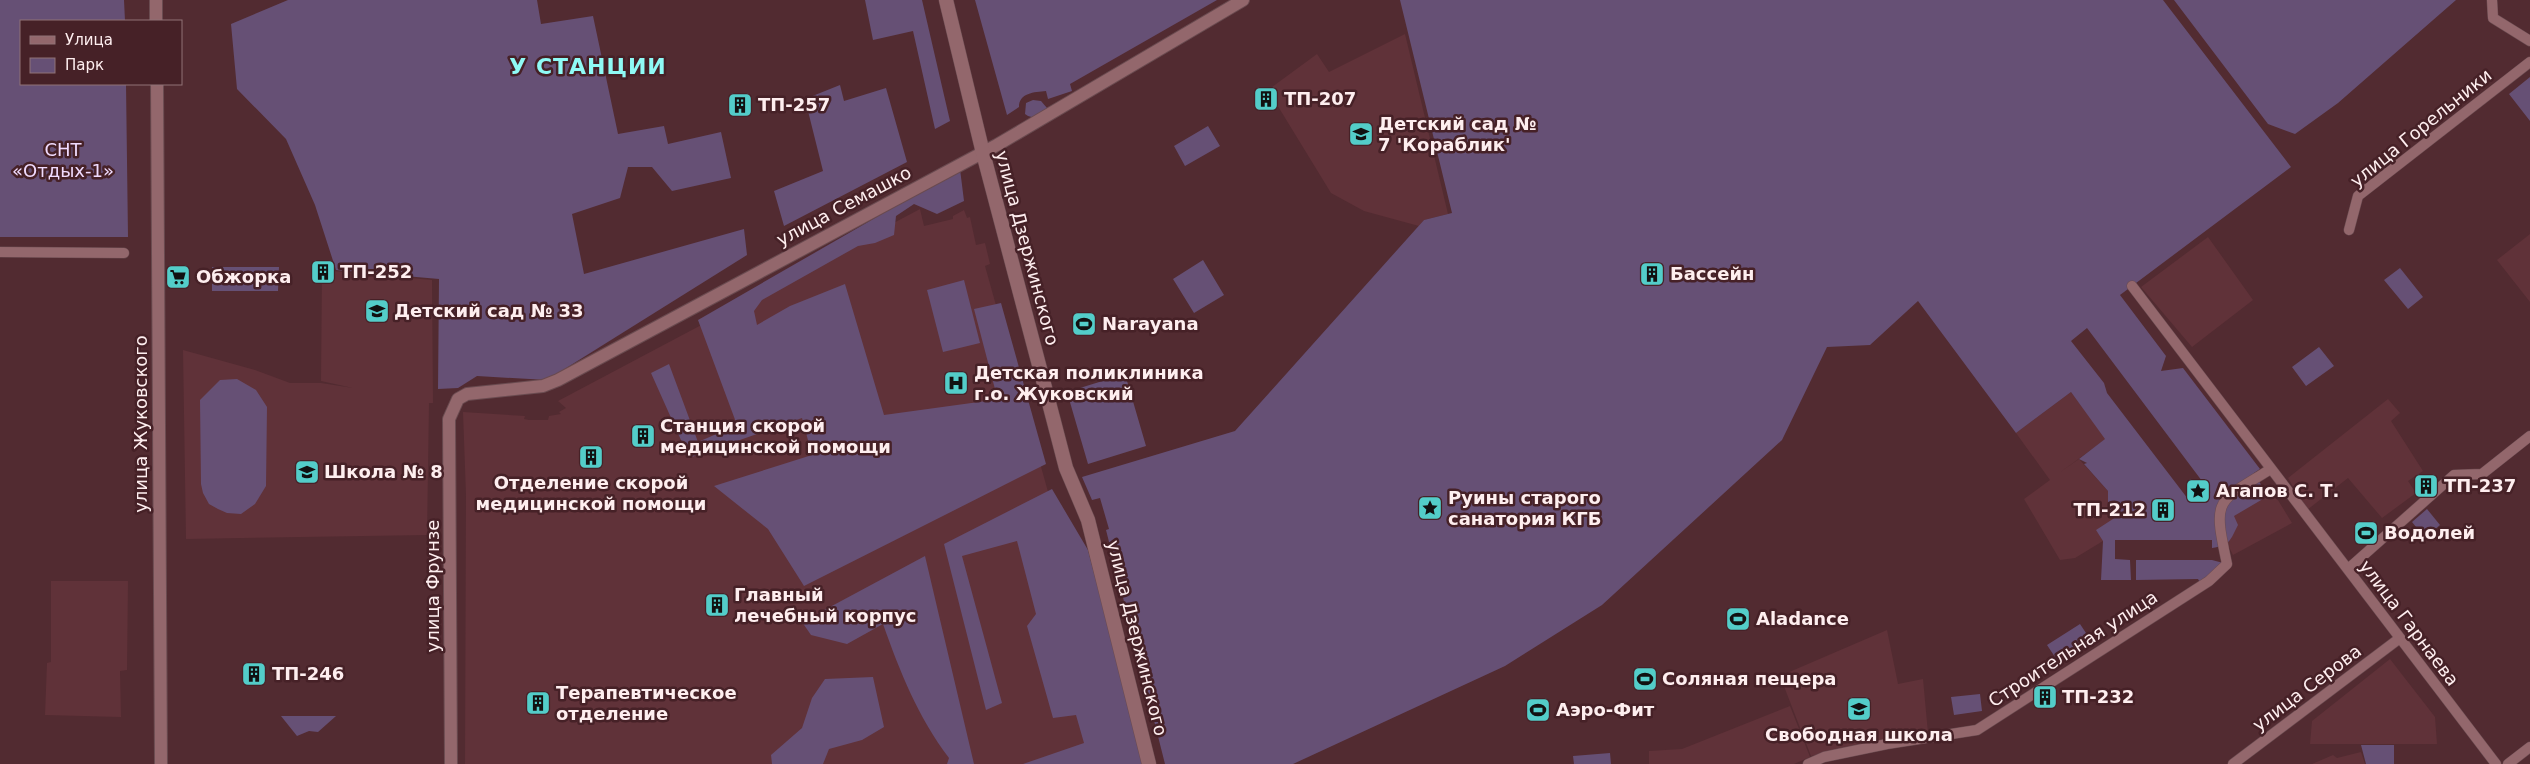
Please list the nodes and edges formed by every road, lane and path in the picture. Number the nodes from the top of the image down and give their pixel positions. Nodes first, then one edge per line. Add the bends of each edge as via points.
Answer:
1 (946, 0) edge
2 (1243, 0) edge
3 (2492, 0) edge
4 (156, 1) edge
5 (156, 20) edge
6 (2530, 41) edge
7 (2530, 62) edge
8 (157, 85) edge
9 (983, 152) junction
10 (2349, 230) dead end
11 (0, 252) edge
12 (124, 253) dead end
13 (2132, 286) dead end
14 (452, 409) joint
15 (2530, 436) edge
16 (2271, 469) junction
17 (2348, 569) junction
18 (2400, 638) junction
19 (2530, 747) edge
20 (160, 764) edge
21 (451, 764) edge
22 (1149, 764) edge
23 (1808, 764) edge
24 (2233, 764) edge
25 (2496, 764) edge
26 (2508, 764) edge

1 - 9 main road, улица Дзержинского
2 - 9 street, улица Семашко
3 - 6 street via 2493,18
4 - 5 street
7 - 10 street, улица Горельники via 2358,196
8 - 20 street, улица Жуковского
9 - 14 street, улица Семашко via 558,380 542,386 467,394 458,398
9 - 22 main road, улица Дзержинского via 1066,468 1088,520
11 - 12 street
13 - 16 street, улица Гарнаева
14 - 21 street, улица Фрунзе via 449,419
15 - 17 street via 2482,474 2454,475
16 - 17 street, улица Гарнаева
16 - 23 street, Строительная улица via 2229,495 2220,506 2218,523 2227,564 2211,579 1978,730 1824,756
17 - 18 street, улица Гарнаева
18 - 24 street, улица Серова
18 - 25 street, улица Гарнаева
19 - 26 street

